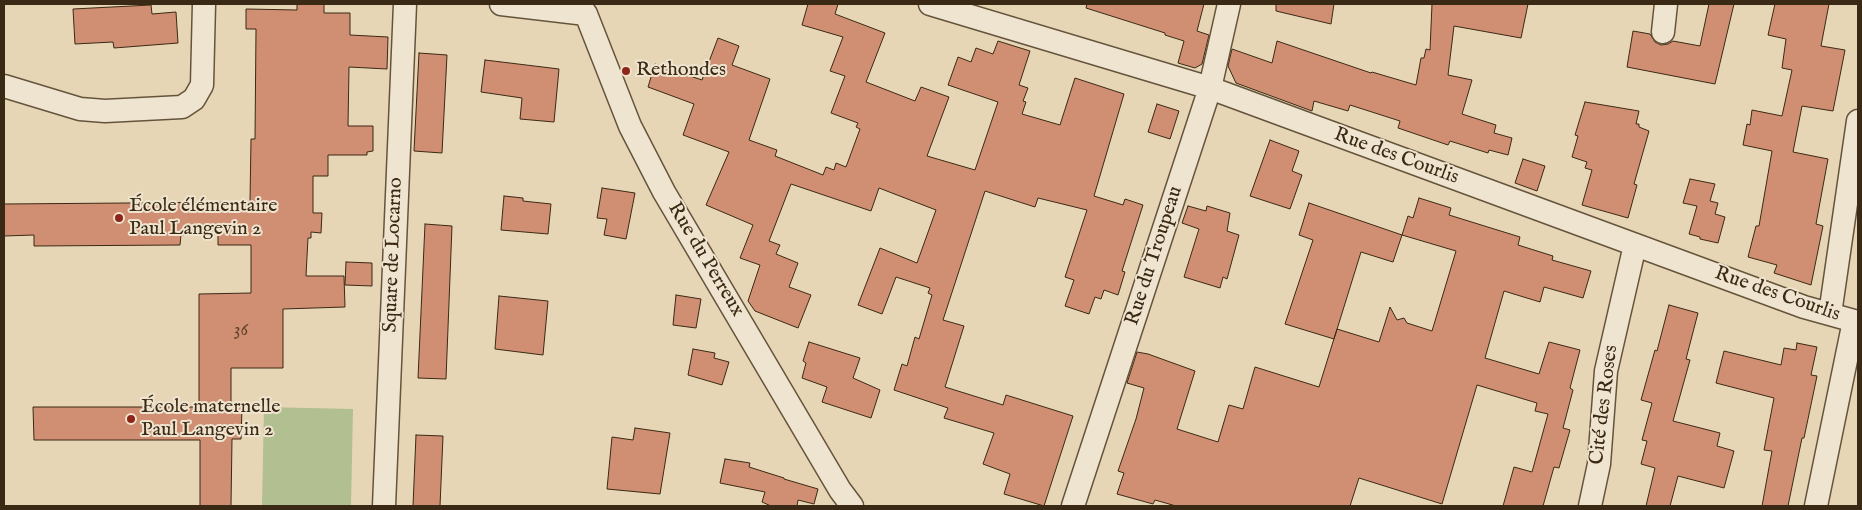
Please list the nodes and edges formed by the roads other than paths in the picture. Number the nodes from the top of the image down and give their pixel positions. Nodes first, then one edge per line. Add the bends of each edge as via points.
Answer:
1 (204, 4) edge
2 (405, 4) edge
3 (501, 4) edge
4 (930, 4) edge
5 (1229, 4) edge
6 (1666, 4) edge
7 (583, 9) edge
8 (1663, 32) dead end
9 (4, 86) edge
10 (1210, 88) junction
11 (1858, 121) edge
12 (1635, 245) junction
13 (1830, 314) junction
14 (1856, 321) edge
15 (384, 506) edge
16 (852, 506) edge
17 (1073, 506) edge
18 (1590, 506) edge
19 (1816, 506) edge

1 - 9 street via 202,86 194,99 182,108 80,109
2 - 15 street, Square de Locarno
3 - 7 street
4 - 10 street, Rue des Courlis
5 - 10 street, Rue du Troupeau
6 - 8 street
7 - 16 street, Rue du Perreux via 630,126 664,192
10 - 12 street, Rue des Courlis
10 - 17 street, Rue du Troupeau
11 - 13 street
12 - 13 street, Rue des Courlis
12 - 18 street, Cité des Roses via 1606,371 1599,464
13 - 14 street, Rue des Courlis
14 - 19 street

